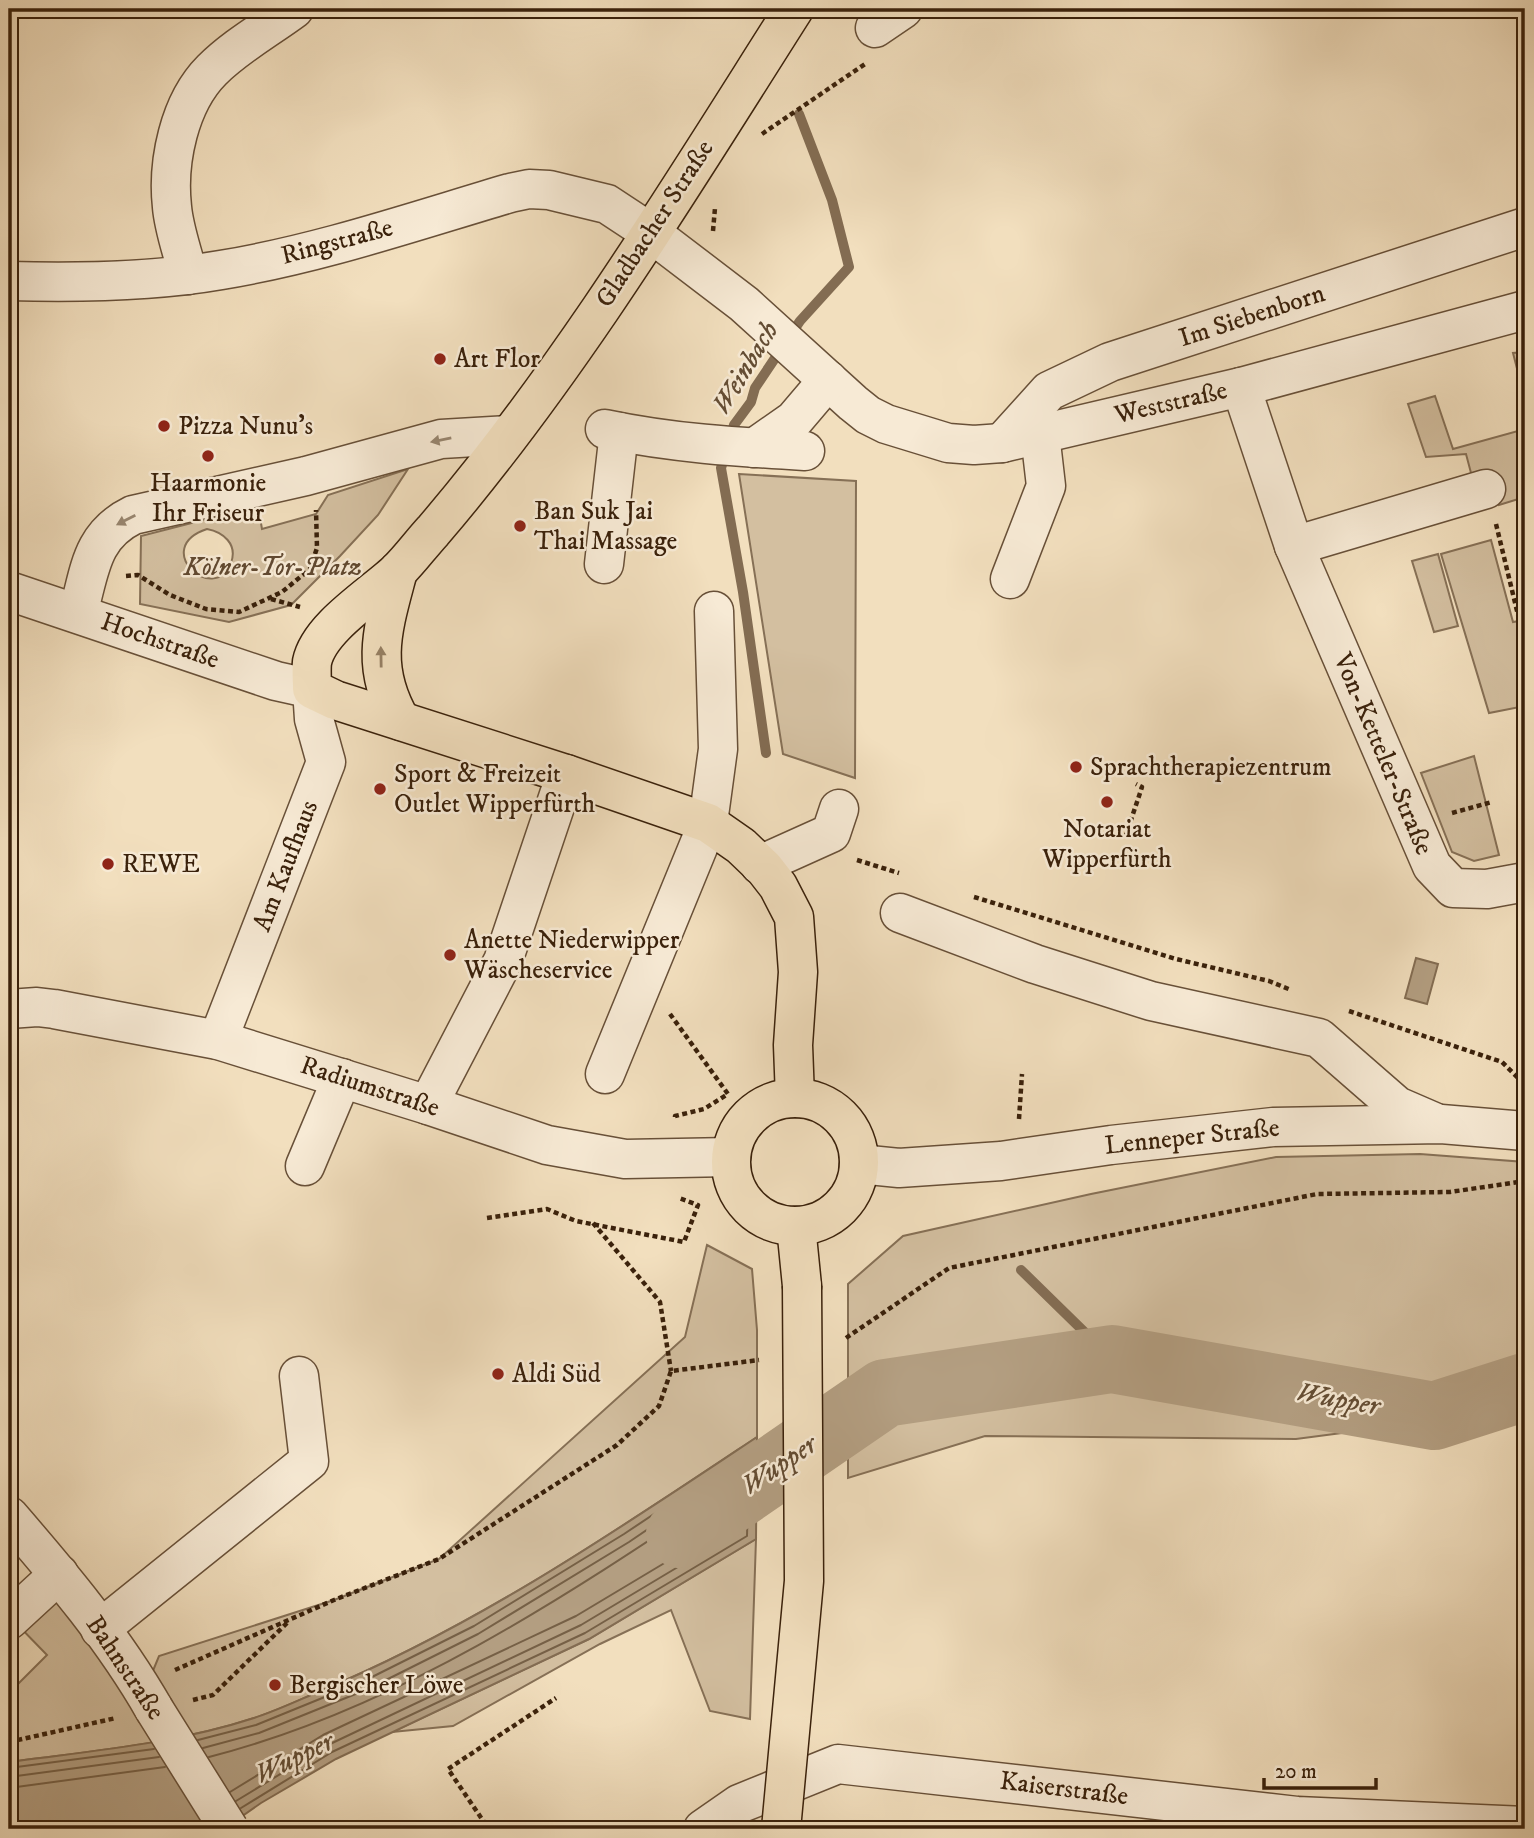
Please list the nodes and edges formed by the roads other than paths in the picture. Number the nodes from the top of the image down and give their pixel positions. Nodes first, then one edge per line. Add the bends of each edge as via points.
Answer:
1 (294, 9) edge
2 (794, 9) edge
3 (1525, 227) edge
4 (651, 233) junction
5 (188, 275) junction
6 (9, 281) edge
7 (1525, 310) edge
8 (814, 368) junction
9 (1241, 387) junction
10 (1041, 434) junction
11 (509, 435) junction
12 (1002, 443) junction
13 (754, 448) junction
14 (805, 451) dead end
15 (1486, 489) road end
16 (1294, 546) junction
17 (604, 564) dead end
18 (398, 571) junction
19 (1010, 579) dead end
20 (9, 591) edge
21 (83, 597) junction
22 (714, 611) dead end
23 (312, 689) junction
24 (401, 721) junction
25 (566, 774) junction
26 (839, 809) dead end
27 (708, 823) junction
28 (760, 865) junction
29 (1525, 881) edge
30 (900, 912) dead end
31 (37, 998) edge
32 (218, 1040) junction
33 (605, 1074) dead end
34 (342, 1077) junction
35 (795, 1098) junction
36 (428, 1105) junction
37 (1441, 1124) junction
38 (1525, 1131) edge
39 (732, 1157) junction
40 (859, 1164) junction
41 (305, 1166) dead end
42 (796, 1226) junction
43 (299, 1376) dead end
44 (9, 1516) edge
45 (59, 1573) junction
46 (9, 1620) edge
47 (100, 1629) junction
48 (1331, 1824) edge
49 (1525, 1826) edge
50 (229, 1829) edge
51 (703, 1829) edge
52 (781, 1829) edge

1 - 5 street via 230,54 200,83 189,103 170,184
2 - 4 main road, Gladbacher Straße
3 - 12 street, Im Siebenborn via 1110,362 1049,391
4 - 5 street, Ringstraße via 607,204 529,189 259,264
4 - 8 street, Weststraße via 771,327
4 - 11 main road, Gladbacher Straße
5 - 6 street, Ringstraße
7 - 9 street, Weststraße
8 - 12 street, Weststraße via 868,415 907,432 948,443
8 - 13 street via 794,420
9 - 10 street, Weststraße
9 - 16 street, Von-Ketteler-Straße
10 - 12 street, Weststraße
10 - 19 street via 1046,486
11 - 18 main road
11 -> 21 street via 441,439 133,515 105,534 93,556
13 - 14 street
13 - 17 street via 612,430
15 - 16 street
16 - 29 street, Von-Ketteler-Straße via 1432,866 1452,888 1487,889
18 - 23 main road via 346,613 325,640 312,661
24 -> 18 main road via 387,694 380,652
20 - 21 street, Hochstraße
21 - 23 street, Hochstraße via 276,681
22 - 27 street via 718,749
23 - 24 main road
23 - 32 street, Am Kaufhaus via 314,719 326,762
24 - 25 main road
25 - 27 main road
25 - 36 street via 503,961
26 - 28 street via 831,833
27 - 28 main road
27 - 33 street
28 - 35 main road via 788,903 796,932
30 - 37 street via 1047,968 1151,1001 1319,1038 1397,1106
31 - 32 street, Radiumstraße
32 - 34 street, Radiumstraße
34 - 36 street, Radiumstraße
34 - 41 street
35 - 39 main road via 772,1102 752,1115 737,1134
35 - 40 main road via 816,1101 848,1125 857,1144
36 - 39 street, Radiumstraße via 586,1154 625,1159
37 - 38 street, Lenneper Straße
37 - 40 street, Lenneper Straße via 1272,1127 1001,1161 899,1168
39 - 42 main road via 732,1175 749,1206 762,1217
40 - 42 main road via 845,1203 823,1219
42 - 52 main road, bridge via 802,1286 804,1581
43 - 47 street via 309,1461
44 - 45 street, Bahnstraße
45 - 46 street
45 - 47 street, Bahnstraße
47 - 50 street, Bahnstraße, bridge
48 - 49 street, Kaiserstraße
48 - 51 street, Kaiserstraße via 838,1763 738,1804

